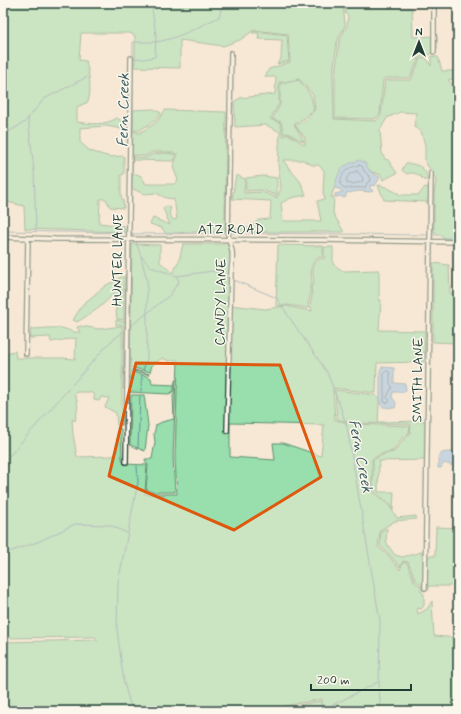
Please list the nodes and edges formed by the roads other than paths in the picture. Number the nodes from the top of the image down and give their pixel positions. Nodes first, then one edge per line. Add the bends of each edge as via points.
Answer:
1 (434, 3) edge
2 (434, 52) dead end
3 (231, 53) dead end
4 (131, 58) dead end
5 (431, 173) dead end
6 (3, 237) edge
7 (28, 238) junction
8 (128, 239) junction
9 (229, 240) junction
10 (430, 242) junction
11 (458, 242) edge
12 (26, 354) dead end
13 (227, 432) dead end
14 (126, 462) dead end
15 (425, 588) dead end

1 - 2 street
3 - 9 street, CANDY LANE
4 - 8 street, HUNTER LANE
5 - 10 street, SMITH LANE
6 - 7 street, ATZ ROAD
7 - 8 street, ATZ ROAD
7 - 12 street
8 - 9 street, ATZ ROAD
8 - 14 street, HUNTER LANE
9 - 10 street, ATZ ROAD
9 - 13 street, CANDY LANE via 232,261
10 - 11 street, ATZ ROAD
10 - 15 street, SMITH LANE

